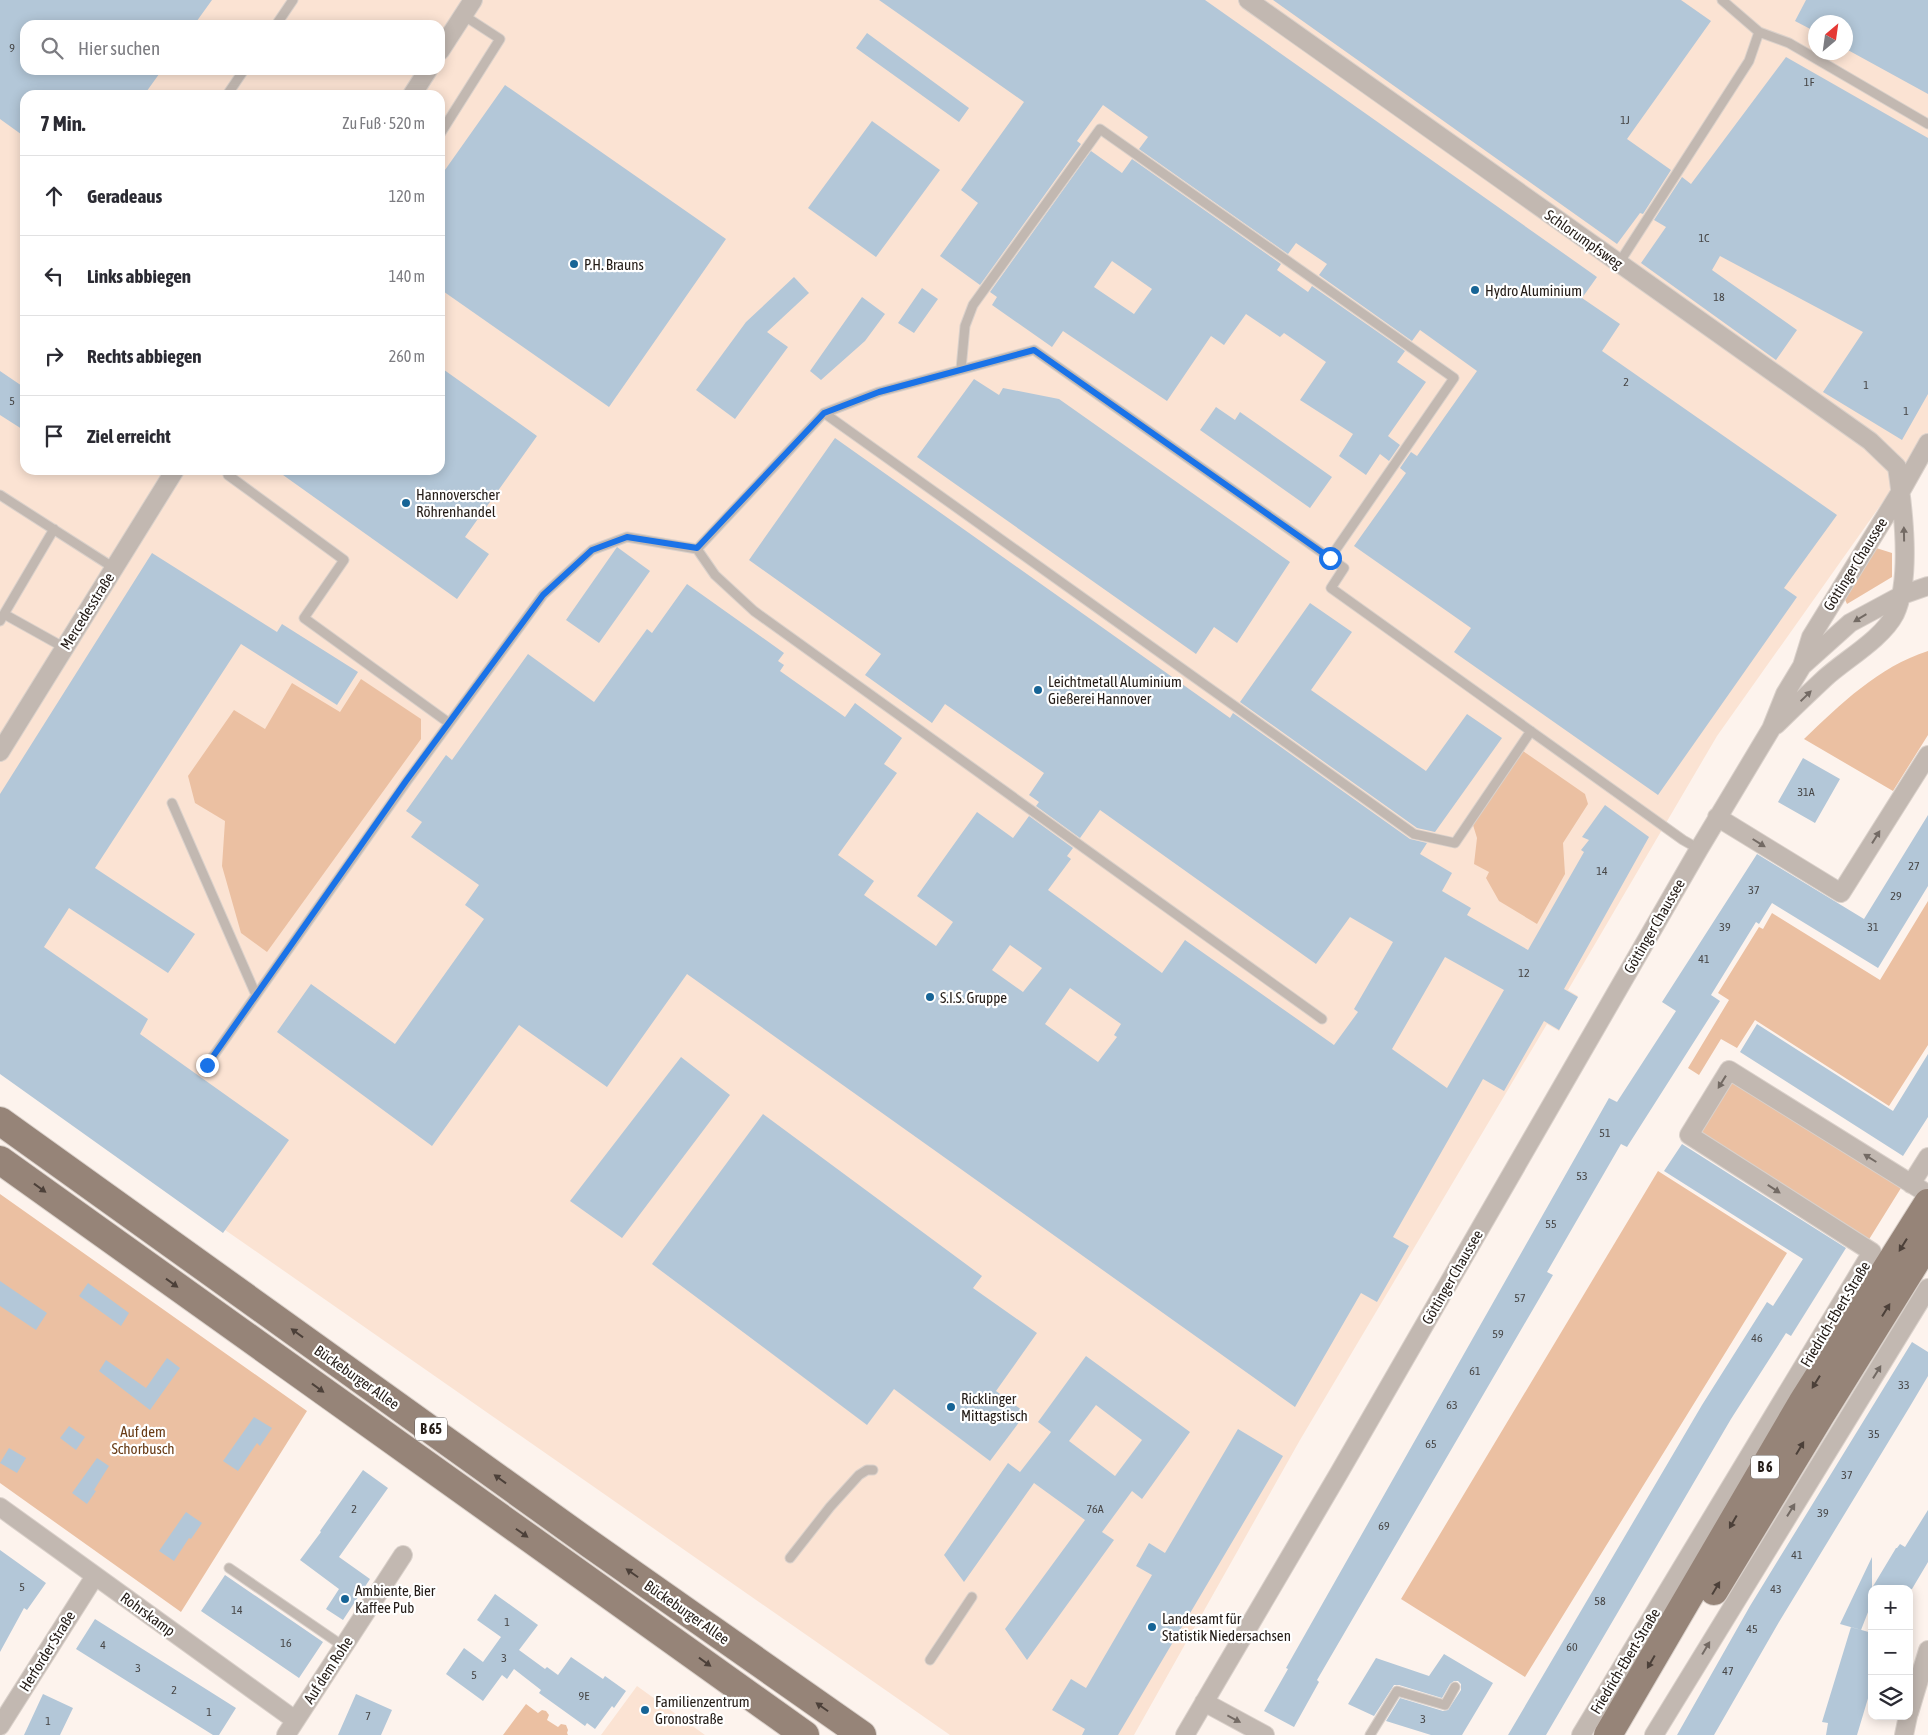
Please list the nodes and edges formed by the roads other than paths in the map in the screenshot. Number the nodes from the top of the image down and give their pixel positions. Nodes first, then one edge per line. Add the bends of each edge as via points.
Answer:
1 (293, 0) edge
2 (473, 0) edge
3 (1248, 0) edge
4 (1722, 0) edge
5 (463, 16) junction
6 (279, 20) edge
7 (1759, 32) junction
8 (445, 43) edge
9 (241, 75) edge
10 (425, 75) edge
11 (230, 90) edge
12 (415, 90) edge
13 (1928, 124) edge
14 (445, 126) edge
15 (1619, 264) junction
16 (962, 370) junction
17 (824, 413) junction
18 (1928, 443) edge
19 (172, 475) edge
20 (228, 475) dead end
21 (1901, 492) junction
22 (0, 495) edge
23 (54, 529) junction
24 (697, 548) junction
25 (1330, 558) junction
26 (114, 568) junction
27 (1928, 586) edge
28 (1902, 595) junction
29 (2, 617) edge
30 (65, 648) junction
31 (1802, 666) junction
32 (449, 723) junction
33 (1770, 730) junction
34 (1530, 731) junction
35 (0, 752) edge
36 (1928, 755) edge
37 (172, 802) dead end
38 (1718, 817) junction
39 (1699, 849) junction
40 (256, 995) junction
41 (1322, 1019) dead end
42 (207, 1065) dead end
43 (0, 1121) edge
44 (1928, 1157) edge
45 (0, 1160) edge
46 (1919, 1194) edge
47 (1928, 1194) edge
48 (1927, 1245) edge
49 (1928, 1288) edge
50 (873, 1470) dead end
51 (0, 1507) edge
52 (403, 1555) dead end
53 (790, 1558) dead end
54 (229, 1568) dead end
55 (95, 1576) junction
56 (972, 1597) dead end
57 (343, 1646) junction
58 (1928, 1650) edge
59 (930, 1660) dead end
60 (1455, 1687) dead end
61 (1913, 1701) edge
62 (1204, 1702) junction
63 (1908, 1720) edge
64 (0, 1726) edge
65 (291, 1728) edge
66 (805, 1735) edge
67 (862, 1735) edge
68 (1186, 1735) edge
69 (1264, 1735) edge
70 (1370, 1735) edge
71 (1581, 1735) edge
72 (1608, 1735) edge
73 (1629, 1735) edge
74 (1654, 1735) edge
75 (1904, 1735) edge

1 - 6 lane
2 - 5 street
3 - 15 street, Schlorumpfsweg
4 - 7 lane
5 - 8 street
5 - 14 lane via 500,39
7 - 13 lane via 1789,43
7 - 15 lane via 1749,61
9 - 11 lane
10 - 12 street
15 - 21 street, Schlorumpfsweg via 1870,441 1898,467
16 - 17 lane via 879,392
16 - 25 lane via 1034,350
16 - 25 lane via 965,326 972,305 1100,129 1454,378
17 - 24 lane
17 - 34 lane via 1414,834 1455,843
18 - 21 street, Göttinger Chaussee
19 - 26 street, Mercedesstraße
20 - 32 lane via 344,560 304,618
28 -> 21 street, Schlorumpfsweg via 1904,529
21 - 31 street, Göttinger Chaussee via 1811,637
22 - 23 lane
23 - 26 lane
23 - 29 lane
24 - 32 lane via 627,537 592,550 543,595
24 - 41 lane via 715,575 754,611
25 - 34 lane via 1344,568 1331,588
26 - 30 street, Mercedesstraße
27 - 28 street
28 -> 31 street, Göttinger Chaussee via 1850,624
33 -> 28 street, Göttinger Chaussee via 1826,677 1881,632 1894,615
29 - 30 lane
30 - 35 street, Mercedesstraße
31 - 33 street, Göttinger Chaussee via 1785,694
32 - 40 lane
33 - 38 street, Göttinger Chaussee
34 - 39 lane
38 -> 36 street via 1841,893
37 - 40 lane
38 - 39 street, Göttinger Chaussee
39 - 62 street, Göttinger Chaussee
40 - 42 lane
67 -> 43 main road, Bückeburger Allee / B 65
44 - 46 street, Friedrich-Ebert-Straße
45 -> 66 main road, Bückeburger Allee / B 65
46 - 47 street, Friedrich-Ebert-Straße
46 -> 71 street, Friedrich-Ebert-Straße via 1729,1070 1689,1135 1872,1252
46 -> 72 main road, Friedrich-Ebert-Straße / B 6 via 1802,1403
73 -> 48 main road, B 6 via 1820,1416
74 -> 49 street
50 - 53 lane via 859,1475
51 - 55 street, Rohrskamp
52 - 57 street, Auf dem Rohe
54 - 57 lane
55 - 64 street, Herforder Straße
55 - 65 street, Rohrskamp
56 - 59 lane
57 - 65 street, Auf dem Rohe
58 - 61 street
60 - 70 lane via 1445,1705 1397,1691
62 - 68 street, Göttinger Chaussee
62 -> 69 street
63 - 75 street

